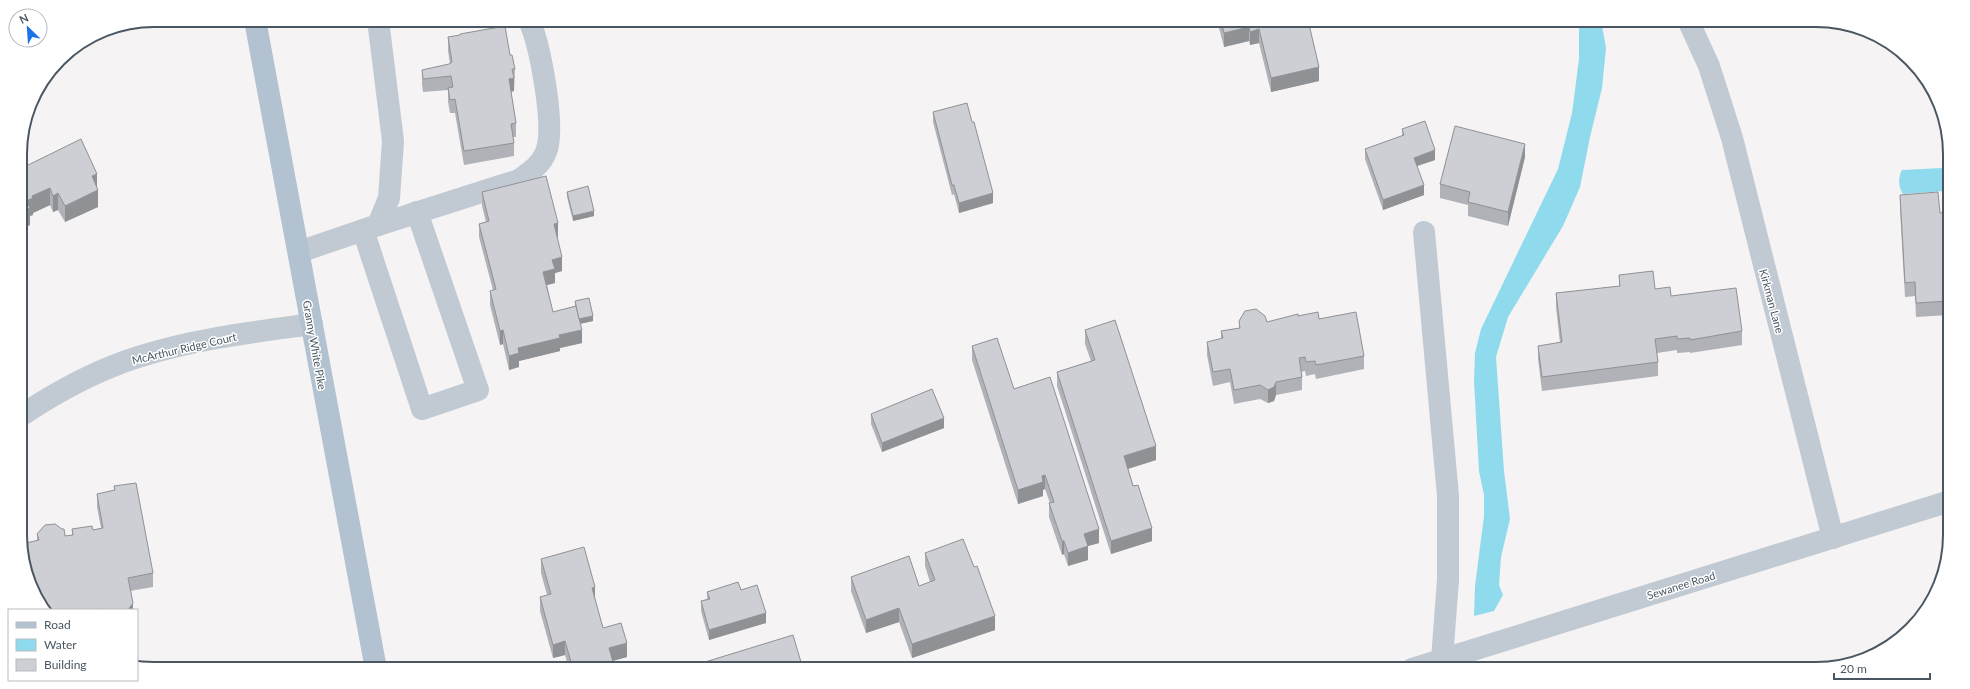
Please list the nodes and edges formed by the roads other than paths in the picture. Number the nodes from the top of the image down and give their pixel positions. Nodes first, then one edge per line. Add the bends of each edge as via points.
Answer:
1 (257, 27) edge
2 (379, 27) edge
3 (532, 27) edge
4 (1691, 27) edge
5 (417, 212) junction
6 (371, 227) junction
7 (1424, 232) dead end
8 (299, 252) junction
9 (312, 324) junction
10 (27, 412) edge
11 (1943, 503) edge
12 (1833, 538) junction
13 (1442, 660) junction
14 (375, 662) edge
15 (1435, 662) edge

1 - 8 main road, Granny White Pike
2 - 6 street via 392,141 389,198
3 - 5 street via 538,44 550,136 546,152 538,166 519,180
4 - 12 street, Kirkman Lane via 1709,66 1732,138
5 - 6 street
5 - 6 street via 478,390 422,409
6 - 8 street
7 - 13 street via 1448,496 1448,580
8 - 9 main road, Granny White Pike
9 - 10 street, McArthur Ridge Court via 226,336 139,356 61,390
9 - 14 main road, Granny White Pike
11 - 12 street, Sewanee Road
12 - 13 street, Sewanee Road
13 - 15 street, Sewanee Road

